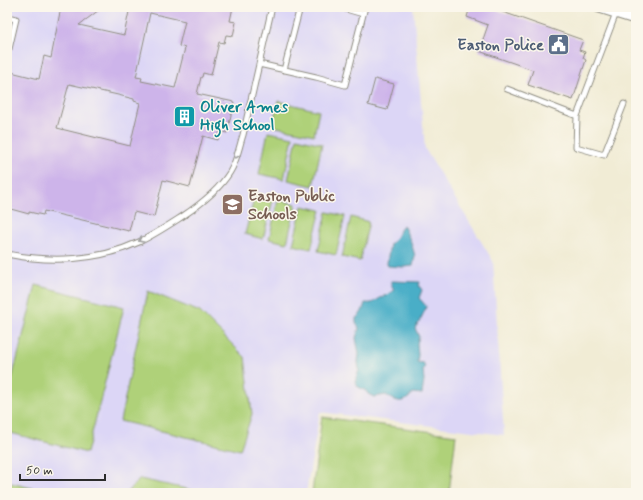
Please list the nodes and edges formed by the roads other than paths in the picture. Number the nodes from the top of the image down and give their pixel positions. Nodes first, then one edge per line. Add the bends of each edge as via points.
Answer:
1 (272, 7) edge
2 (300, 7) edge
3 (339, 7) edge
4 (365, 7) edge
5 (598, 7) edge
6 (616, 13) junction
7 (363, 14) junction
8 (7, 17) edge
9 (636, 19) edge
10 (7, 49) edge
11 (259, 64) junction
12 (284, 70) junction
13 (507, 89) dead end
14 (624, 104) dead end
15 (577, 116) junction
16 (7, 254) edge

1 - 11 lane
2 - 12 lane
3 - 7 lane
4 - 7 lane
5 - 6 street
6 - 9 street
6 - 15 lane
7 - 12 lane via 345,85
8 - 10 lane via 16,19 10,49
11 - 12 lane
11 -> 16 lane via 243,135 233,165 220,185 196,207 152,235 110,252 59,259
13 - 15 lane
14 - 15 lane via 604,156 576,146

